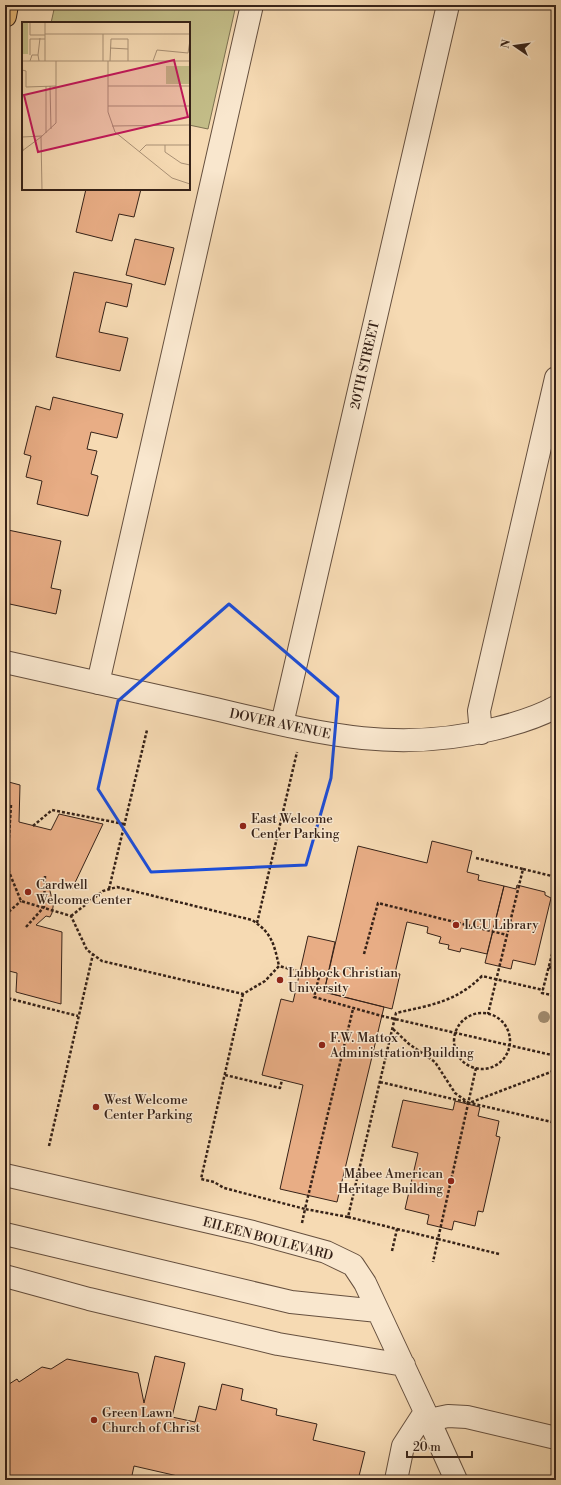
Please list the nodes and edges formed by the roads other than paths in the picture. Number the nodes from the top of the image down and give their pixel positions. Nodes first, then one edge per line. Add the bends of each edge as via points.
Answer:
1 (8, 5) edge
2 (252, 5) edge
3 (448, 5) edge
4 (5, 16) edge
5 (556, 378) edge
6 (5, 662) edge
7 (98, 683) junction
8 (556, 708) edge
9 (282, 724) junction
10 (481, 733) junction
11 (5, 1175) edge
12 (5, 1234) edge
13 (5, 1276) edge
14 (378, 1311) junction
15 (404, 1365) junction
16 (427, 1416) junction
17 (556, 1438) edge
18 (396, 1480) edge
19 (456, 1480) edge

1 - 4 main road
2 - 7 street
3 - 9 street, 20TH STREET
5 - 10 street via 479,712
6 - 7 street, DOVER AVENUE
7 - 9 street, DOVER AVENUE
8 - 10 street, DOVER AVENUE via 518,723
9 - 10 street, DOVER AVENUE via 370,740 424,741
11 - 14 street, EILEEN BOULEVARD via 253,1232 326,1252 353,1265
12 - 14 street via 291,1302
13 - 15 street via 89,1299 278,1344
14 - 15 street, EILEEN BOULEVARD
15 - 16 street, EILEEN BOULEVARD
16 - 17 street via 467,1417
16 - 18 street via 403,1446
16 - 19 street, EILEEN BOULEVARD

